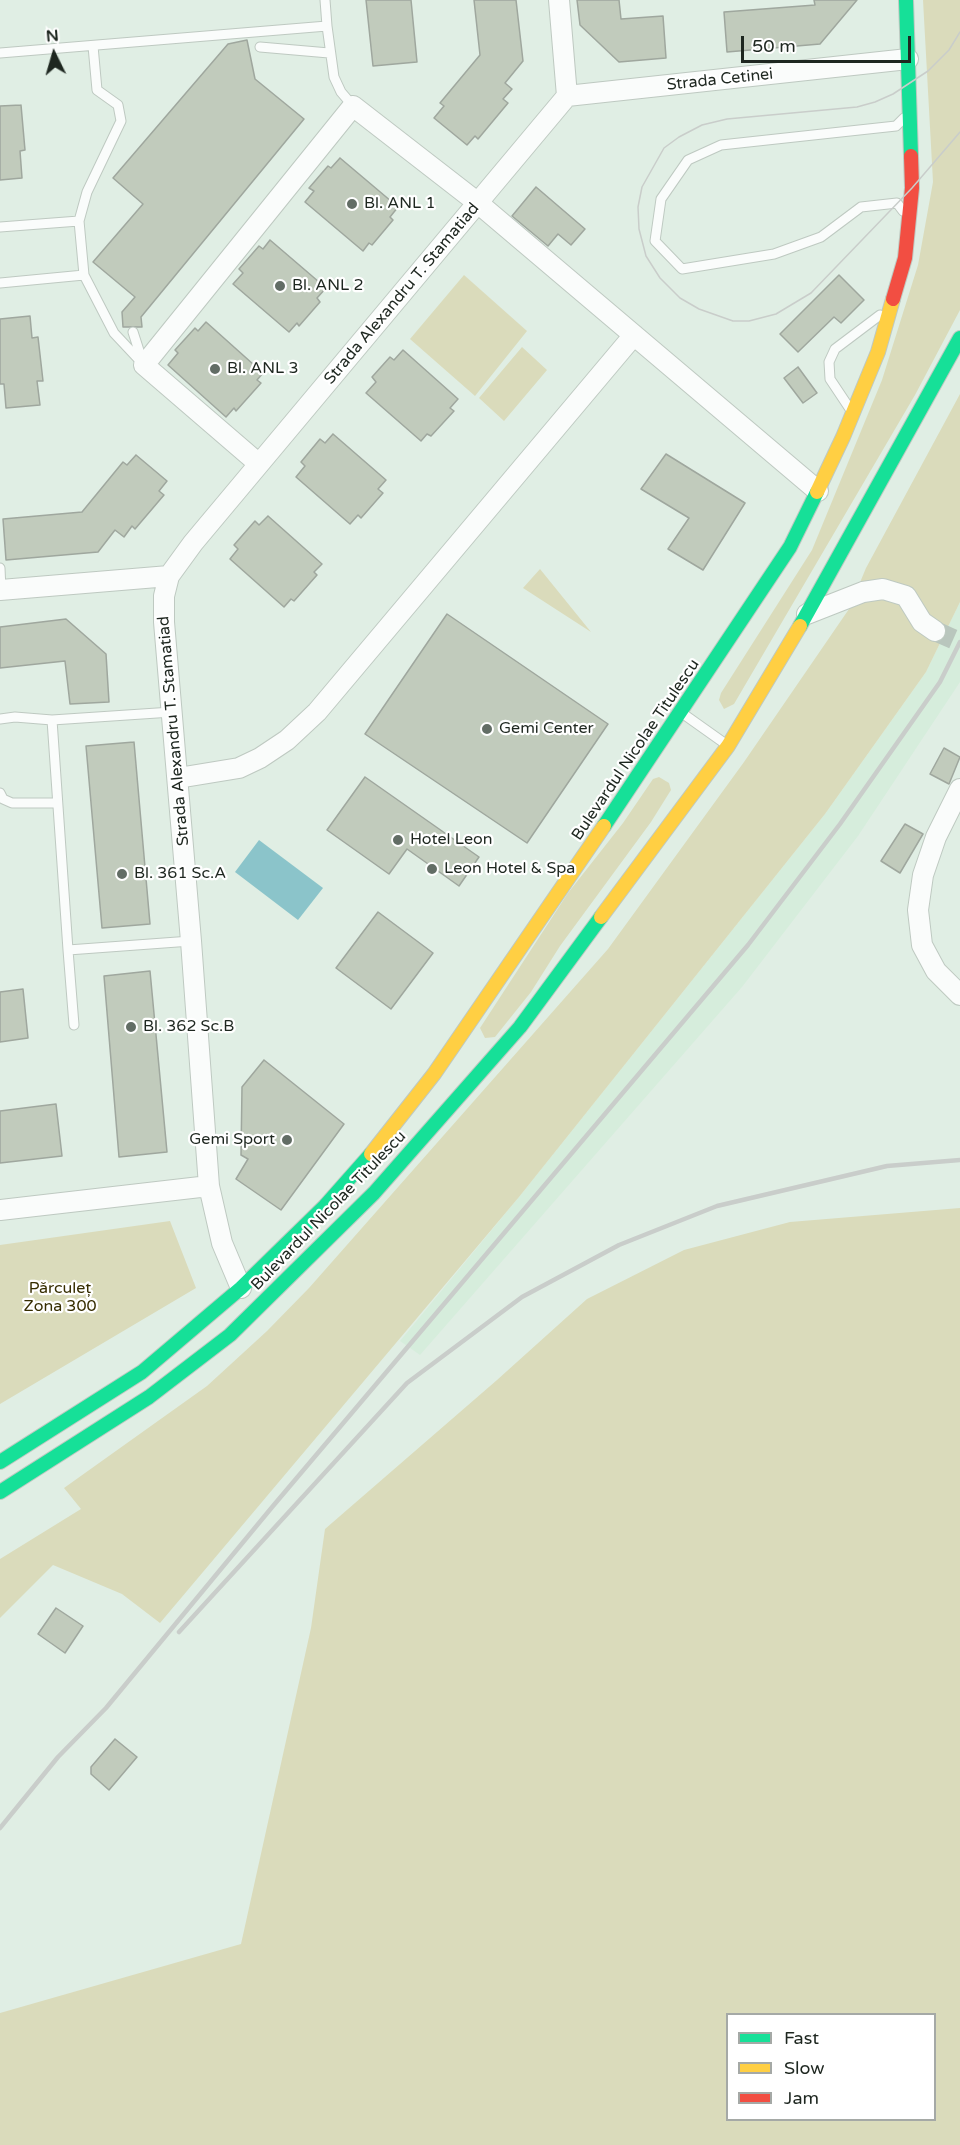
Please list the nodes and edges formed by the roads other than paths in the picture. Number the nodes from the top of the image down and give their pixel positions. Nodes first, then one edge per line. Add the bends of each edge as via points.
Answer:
1 (325, 0) edge
2 (559, 0) edge
3 (906, 0) edge
4 (327, 26) junction
5 (93, 46) junction
6 (260, 47) dead end
7 (0, 53) edge
8 (329, 53) junction
9 (908, 59) junction
10 (567, 96) junction
11 (353, 106) junction
12 (910, 113) junction
13 (478, 203) junction
14 (79, 221) junction
15 (910, 221) junction
16 (0, 227) edge
17 (84, 275) junction
18 (0, 283) edge
19 (894, 303) junction
20 (133, 332) dead end
21 (634, 335) junction
22 (960, 338) edge
23 (144, 365) junction
24 (853, 413) junction
25 (259, 464) junction
26 (818, 491) junction
27 (0, 568) edge
28 (169, 576) junction
29 (1, 590) edge
30 (807, 614) junction
31 (935, 631) tunnel mouth
32 (172, 712) junction
33 (680, 712) junction
34 (0, 719) edge
35 (52, 720) junction
36 (728, 746) junction
37 (178, 778) junction
38 (960, 789) edge
39 (0, 793) edge
40 (57, 803) junction
41 (191, 941) junction
42 (68, 950) junction
43 (960, 995) edge
44 (74, 1025) dead end
45 (209, 1186) junction
46 (0, 1210) edge
47 (241, 1288) junction
48 (0, 1462) edge
49 (0, 1492) edge

1 - 4 lane
2 - 10 street
3 - 9 main road, Bulevardul Nicolae Titulescu
4 - 5 lane
4 - 8 lane
5 - 7 lane
5 - 14 lane via 97,90 118,105 121,121 87,192
6 - 8 lane
8 - 11 lane via 334,77
9 - 10 street, Strada Cetinei
9 - 12 main road, Bulevardul Nicolae Titulescu
10 - 13 street, Strada Alexandru T. Stamatiad
11 - 13 street
11 - 23 street
12 - 15 main road, Bulevardul Nicolae Titulescu
12 - 15 lane via 896,126 721,145 688,160 661,199 655,241 682,269 774,254 821,237 861,207 897,203
13 - 21 street
13 - 25 street, Strada Alexandru T. Stamatiad
14 - 16 lane
14 - 17 lane
15 - 19 main road, Bulevardul Nicolae Titulescu
17 - 18 lane
17 - 23 lane via 114,333
19 - 24 main road, Bulevardul Nicolae Titulescu
19 - 24 lane via 835,349 829,362 830,379
20 - 23 lane
21 - 26 street
21 - 37 street via 317,712 287,740 239,768
22 - 30 main road, Bulevardul Nicolae Titulescu
23 - 25 street
24 - 26 main road, Bulevardul Nicolae Titulescu
25 - 28 street, Strada Alexandru T. Stamatiad
26 - 33 main road, Bulevardul Nicolae Titulescu via 790,547
27 - 29 lane
28 - 29 street
28 - 32 street, Strada Alexandru T. Stamatiad via 164,622
30 - 31 street via 863,592 883,590 906,596 922,622
30 - 36 main road, Bulevardul Nicolae Titulescu
32 - 35 lane
32 - 37 street, Strada Alexandru T. Stamatiad
33 - 36 lane
33 - 47 main road, Bulevardul Nicolae Titulescu via 412,1103 325,1206
34 - 35 lane
35 - 40 lane
36 - 49 main road, Bulevardul Nicolae Titulescu via 520,1027 374,1193 230,1335 150,1397
37 - 41 street, Strada Alexandru T. Stamatiad
38 - 43 street via 936,837 923,875 918,910 922,945 936,971
39 - 40 lane via 12,803
40 - 42 lane
41 - 42 lane
41 - 45 street, Strada Alexandru T. Stamatiad
42 - 44 lane
45 - 46 street
45 - 47 street, Strada Alexandru T. Stamatiad via 222,1244
47 - 48 main road, Bulevardul Nicolae Titulescu via 142,1372

